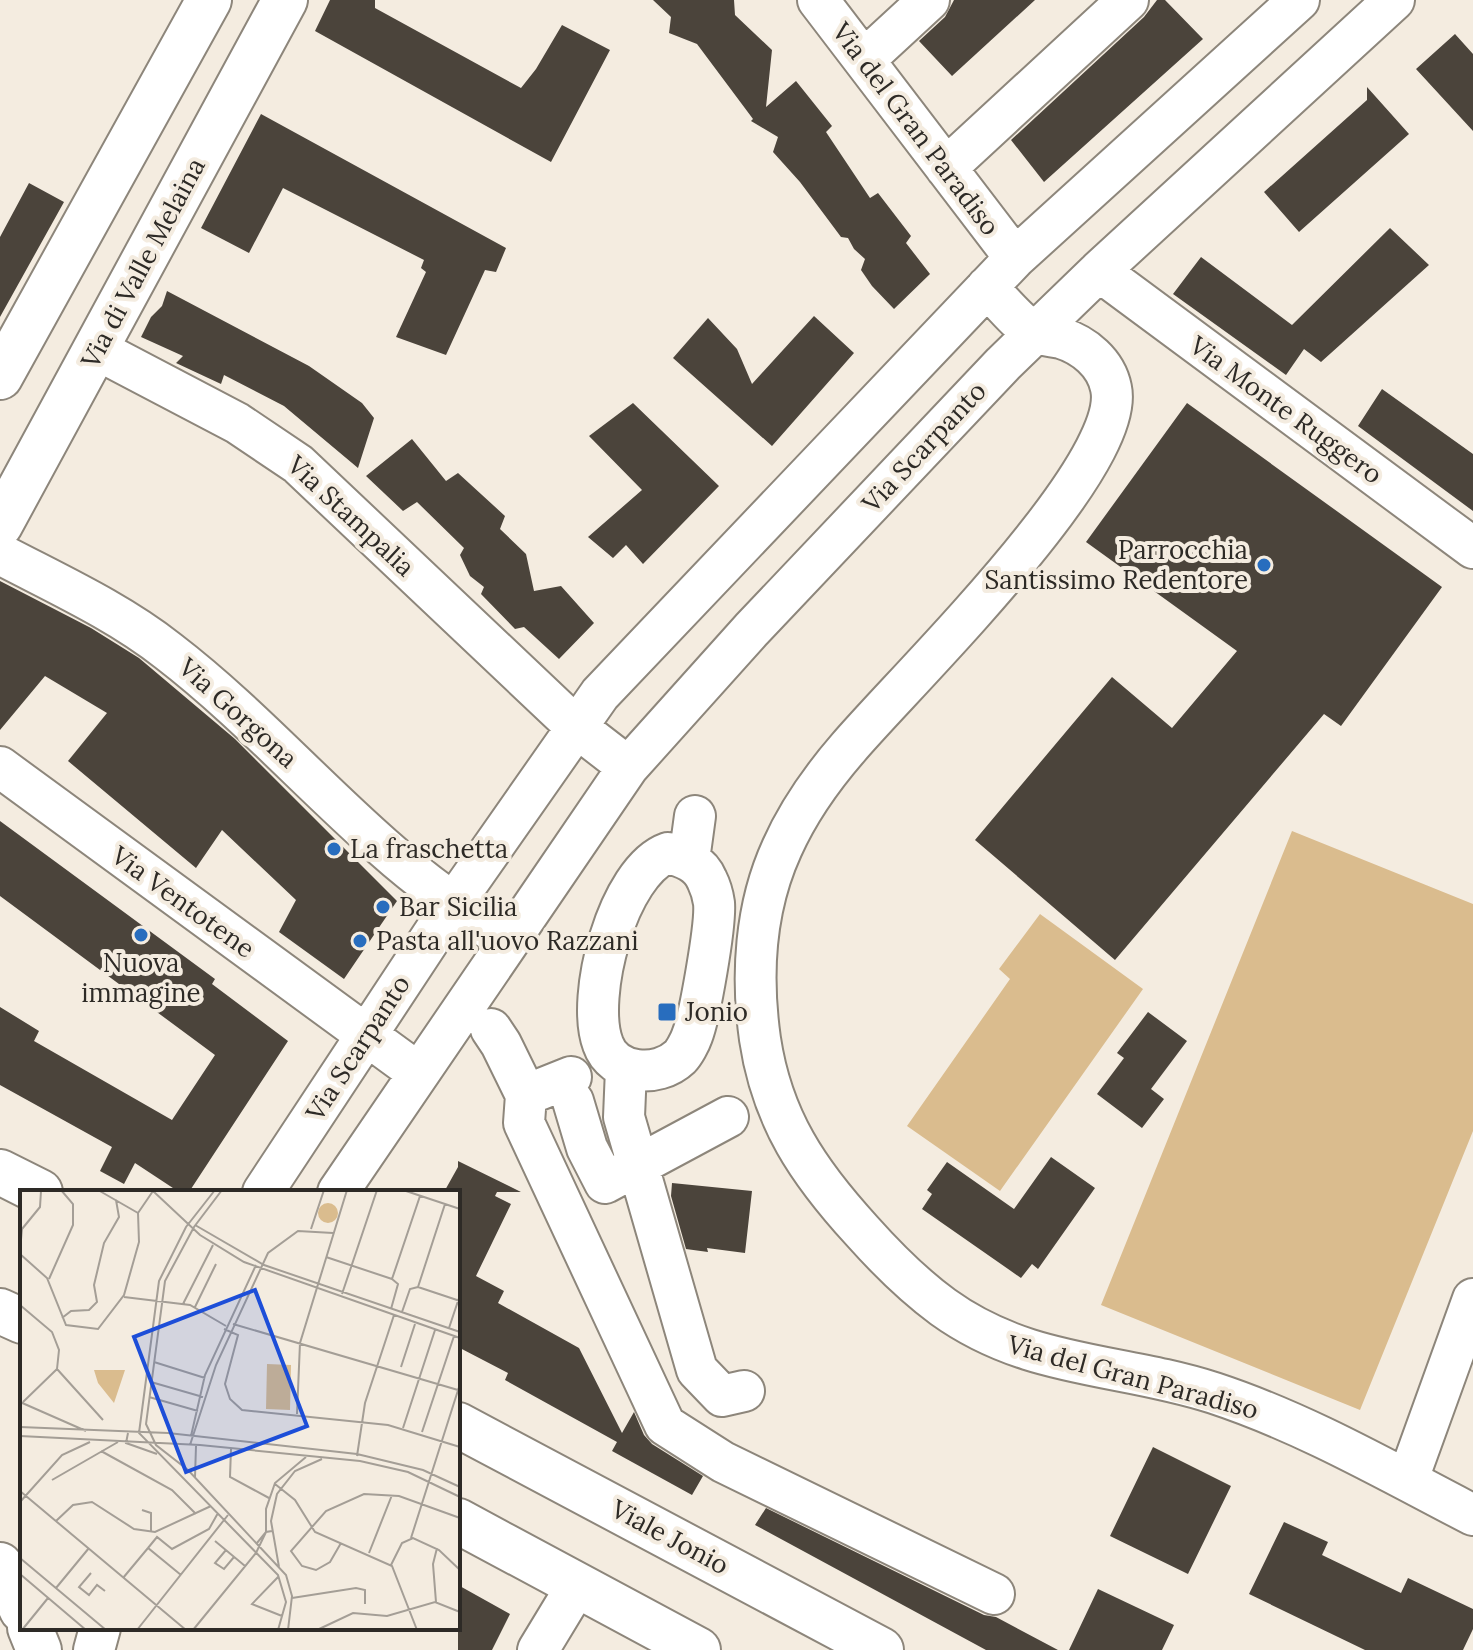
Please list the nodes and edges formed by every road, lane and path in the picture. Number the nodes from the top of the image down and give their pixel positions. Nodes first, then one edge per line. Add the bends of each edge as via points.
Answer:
1 (209, 0) edge
2 (285, 0) edge
3 (818, 0) edge
4 (929, 0) edge
5 (1128, 0) edge
6 (1299, 0) edge
7 (1394, 0) edge
8 (864, 60) junction
9 (946, 168) junction
10 (1015, 258) junction
11 (1099, 271) junction
12 (987, 287) junction
13 (1035, 333) junction
14 (96, 349) junction
15 (0, 377) edge
16 (0, 525) edge
17 (1473, 548) edge
18 (0, 554) edge
19 (575, 726) junction
20 (0, 767) edge
21 (628, 767) junction
22 (695, 816) dead end
23 (689, 860) junction
24 (453, 904) junction
25 (508, 942) junction
26 (491, 1029) dead end
27 (365, 1036) junction
28 (626, 1069) junction
29 (417, 1072) junction
30 (526, 1095) junction
31 (728, 1117) dead end
32 (639, 1166) junction
33 (0, 1172) edge
34 (36, 1190) edge
35 (264, 1190) edge
36 (339, 1190) edge
37 (1473, 1299) edge
38 (0, 1311) edge
39 (20, 1320) edge
40 (744, 1391) dead end
41 (460, 1426) edge
42 (1408, 1479) junction
43 (1473, 1515) edge
44 (460, 1522) edge
45 (0, 1565) edge
46 (578, 1584) junction
47 (994, 1594) dead end
48 (20, 1606) edge
49 (31, 1630) edge
50 (99, 1630) edge
51 (39, 1650) edge
52 (94, 1650) edge
53 (538, 1650) edge
54 (698, 1650) edge
55 (881, 1650) edge

1 - 15 main road
2 - 14 main road, Via di Valle Melaina
3 - 8 street, Via del Gran Paradiso
4 - 8 street
5 - 9 street
6 - 10 street, Via Scarpanto
7 - 11 street, Via Scarpanto
8 - 9 street, Via del Gran Paradiso
9 - 10 street, Via del Gran Paradiso
10 - 12 street, Via Scarpanto
11 - 13 street, Via Scarpanto
11 - 17 street, Via Monte Ruggero
12 - 13 street, Via del Gran Paradiso
12 - 19 street, Via Scarpanto via 624,667
13 - 21 street, Via Scarpanto
13 - 42 street, Via del Gran Paradiso via 1074,343 1100,365 1111,386 1110,411 1074,485 940,649 850,746 817,787 783,846 763,909 757,954 756,1002 769,1080 787,1130 811,1171 899,1270 966,1322 1031,1352 1242,1403
14 - 16 main road, Via di Valle Melaina
14 - 19 street, Via Stampalia via 237,423 298,464
18 - 24 street, Via Gorgona via 99,606 175,656 385,849
19 - 21 street, Via Stampalia
19 - 24 street, Via Scarpanto
20 - 27 street, Via Ventotene
21 - 25 street, Via Scarpanto
22 - 23 street
23 - 28 street via 708,880 714,904 692,1037 681,1057 671,1063
23 - 28 street via 668,853 648,864 630,887 613,930 600,982 598,1021 606,1052
24 - 25 street
24 - 27 street, Via Scarpanto
25 - 29 street, Via Scarpanto
26 - 30 street
27 - 29 street, Via Ventotene
27 - 35 street, Via Scarpanto
28 - 32 street via 624,1117
29 - 36 street, Via Scarpanto
30 - 32 street via 572,1089 587,1148 605,1183
30 - 47 street via 524,1123 535,1151 665,1425 723,1462
31 - 32 street
32 - 40 street via 697,1370 722,1396
33 - 34 main road
37 - 42 street
38 - 39 main road
41 - 55 main road, Viale Jonio
42 - 43 street, Via del Gran Paradiso
44 - 46 main road
45 - 48 main road
46 - 53 street
46 - 54 main road
49 - 51 main road
50 - 52 street

